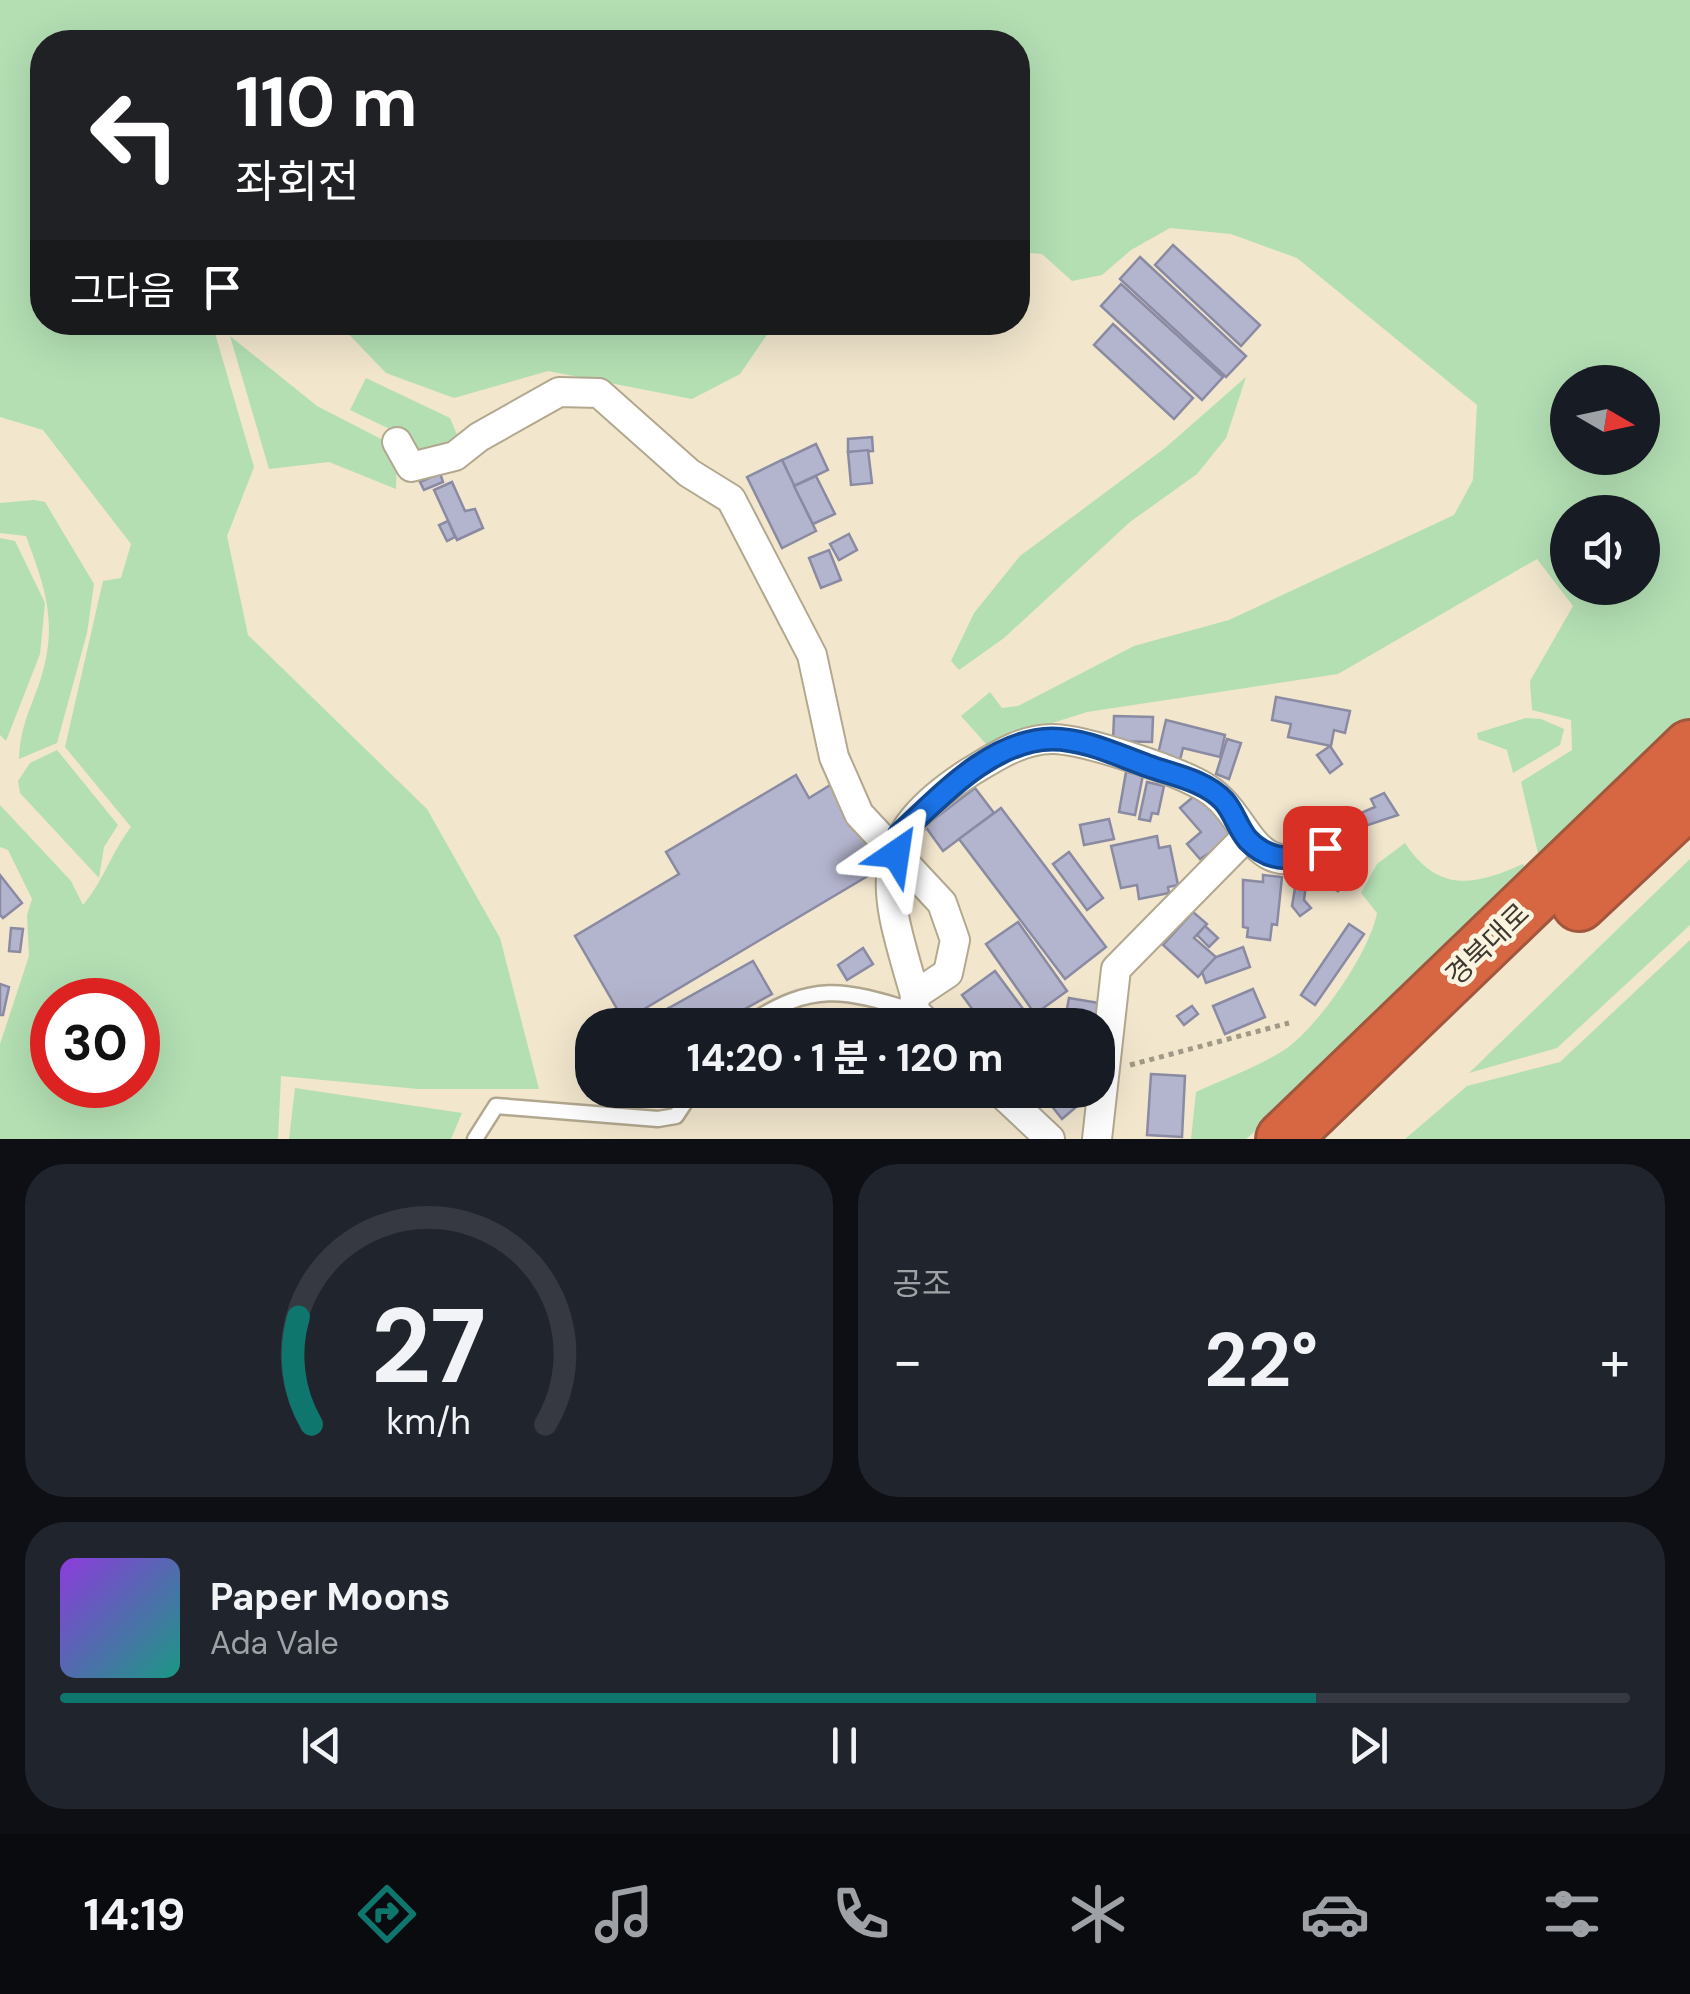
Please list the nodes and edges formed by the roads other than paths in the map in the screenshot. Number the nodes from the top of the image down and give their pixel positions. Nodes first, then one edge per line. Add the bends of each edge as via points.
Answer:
1 (397, 442) dead end
2 (1690, 747) edge
3 (1690, 800) edge
4 (1246, 837) junction
5 (1325, 848) dead end
6 (896, 854) junction
7 (772, 1008) edge
8 (913, 1008) edge
9 (919, 1008) edge
10 (921, 1008) edge
11 (681, 1108) edge
12 (1017, 1108) edge
13 (1341, 1132) edge
14 (475, 1139) edge
15 (1050, 1139) edge
16 (1096, 1139) edge
17 (1283, 1139) edge

1 - 6 street via 411,467 456,456 560,392 599,393 689,473 731,500 812,655 834,757 860,814
2 - 17 highway, 경북대로
3 - 13 highway, 경북대로
4 - 5 street via 1277,857 1296,860
4 - 6 street via 1224,800 1204,786 1082,743 1050,739 1006,750 962,778 899,835
4 - 16 street via 1116,970
6 - 9 street via 890,910
6 - 10 street via 942,904 956,940 948,972
7 - 8 lane via 784,1000 848,990
11 - 14 lane via 658,1119 496,1106
12 - 15 street

